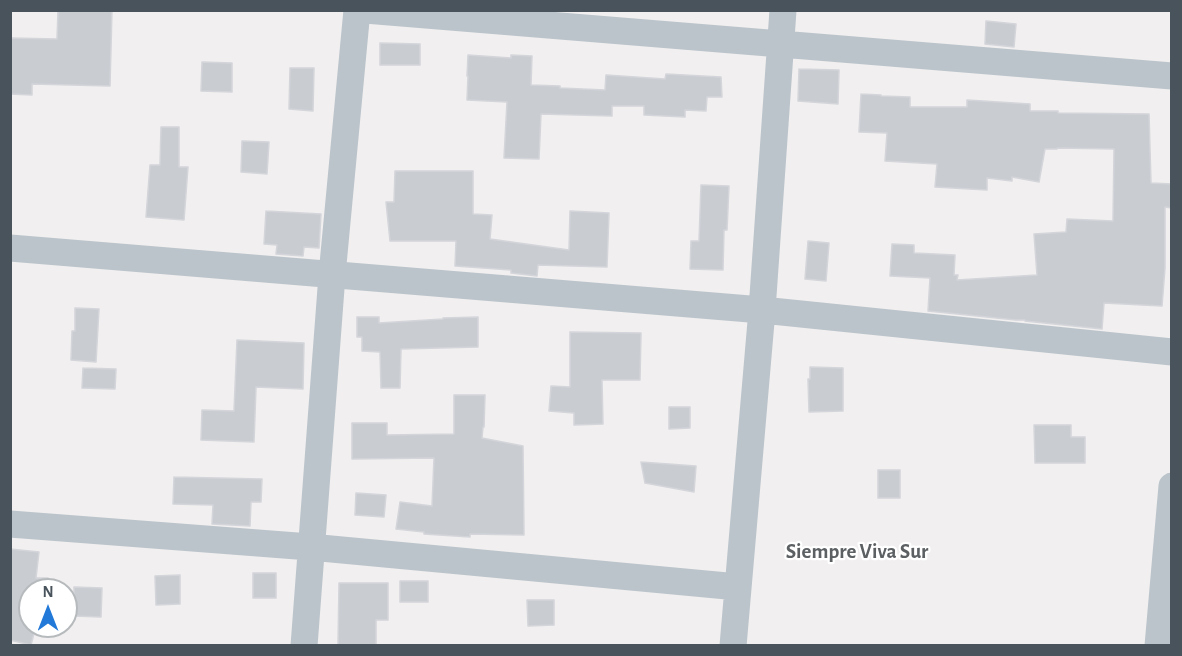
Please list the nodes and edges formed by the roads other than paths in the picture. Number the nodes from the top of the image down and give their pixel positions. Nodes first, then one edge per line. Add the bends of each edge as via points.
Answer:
1 (357, 10) edge
2 (365, 10) edge
3 (783, 10) edge
4 (780, 44) junction
5 (1172, 76) edge
6 (10, 248) edge
7 (332, 275) junction
8 (762, 310) junction
9 (1172, 352) edge
10 (1172, 486) edge
11 (10, 524) edge
12 (310, 547) junction
13 (738, 587) junction
14 (1163, 629) edge
15 (304, 645) edge
16 (733, 645) edge

1 - 7 street
2 - 4 street
3 - 4 street
4 - 5 street
4 - 8 street
6 - 7 street
7 - 8 street
7 - 12 street
8 - 9 street
8 - 13 street
10 - 14 street
11 - 12 street
12 - 13 street
12 - 15 street
13 - 16 street

